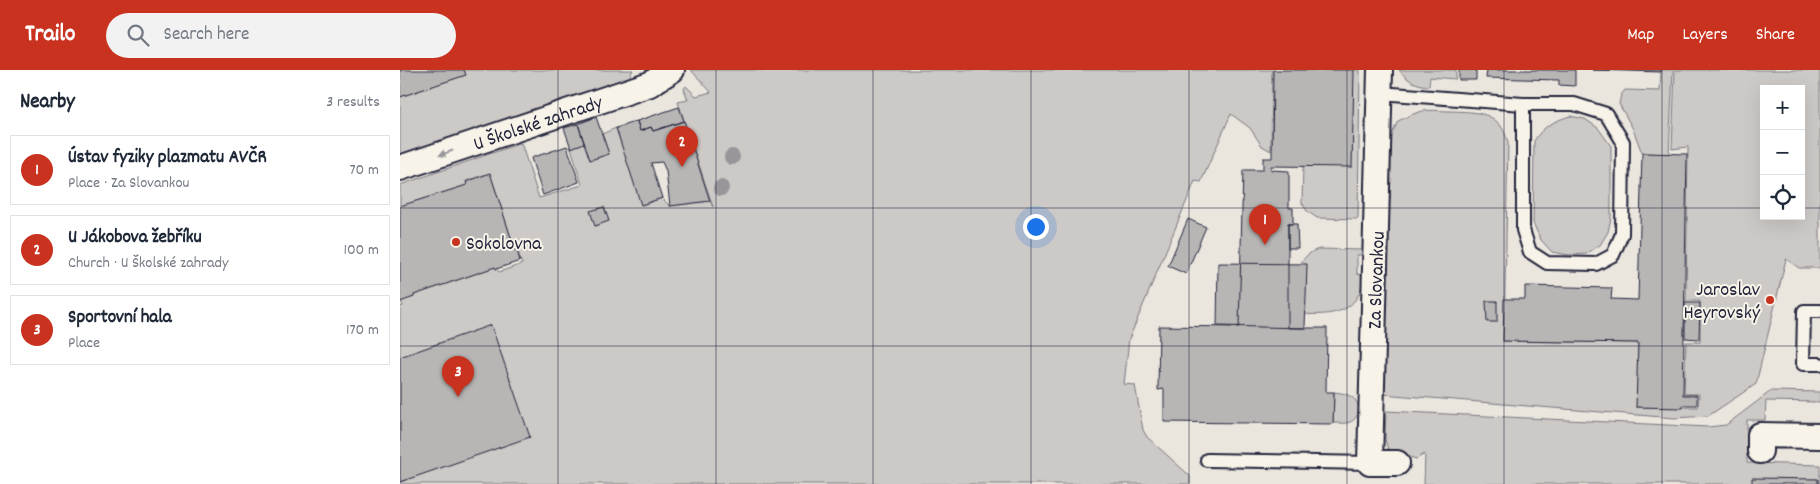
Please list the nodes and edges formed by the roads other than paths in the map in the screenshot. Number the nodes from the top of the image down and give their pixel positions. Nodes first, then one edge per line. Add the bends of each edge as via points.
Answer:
1 (672, 70) edge
2 (647, 77) edge
3 (1380, 81) edge
4 (1523, 104) junction
5 (400, 168) edge
6 (1820, 311) edge
7 (1820, 364) edge
8 (1820, 436) edge
9 (1760, 452) dead end
10 (1207, 460) dead end
11 (1370, 463) junction
12 (1397, 463) dead end

1 - 2 street, U Školské zahrady
2 -> 5 street, U Školské zahrady
3 - 4 lane
3 - 11 street, Za Slovankou
4 - 4 lane via 1574,104 1606,114 1623,142 1622,234 1613,255 1596,264 1547,263 1530,252 1523,230
6 - 7 lane via 1804,311 1803,364
8 - 9 street via 1760,435
10 - 11 lane
11 - 12 street

